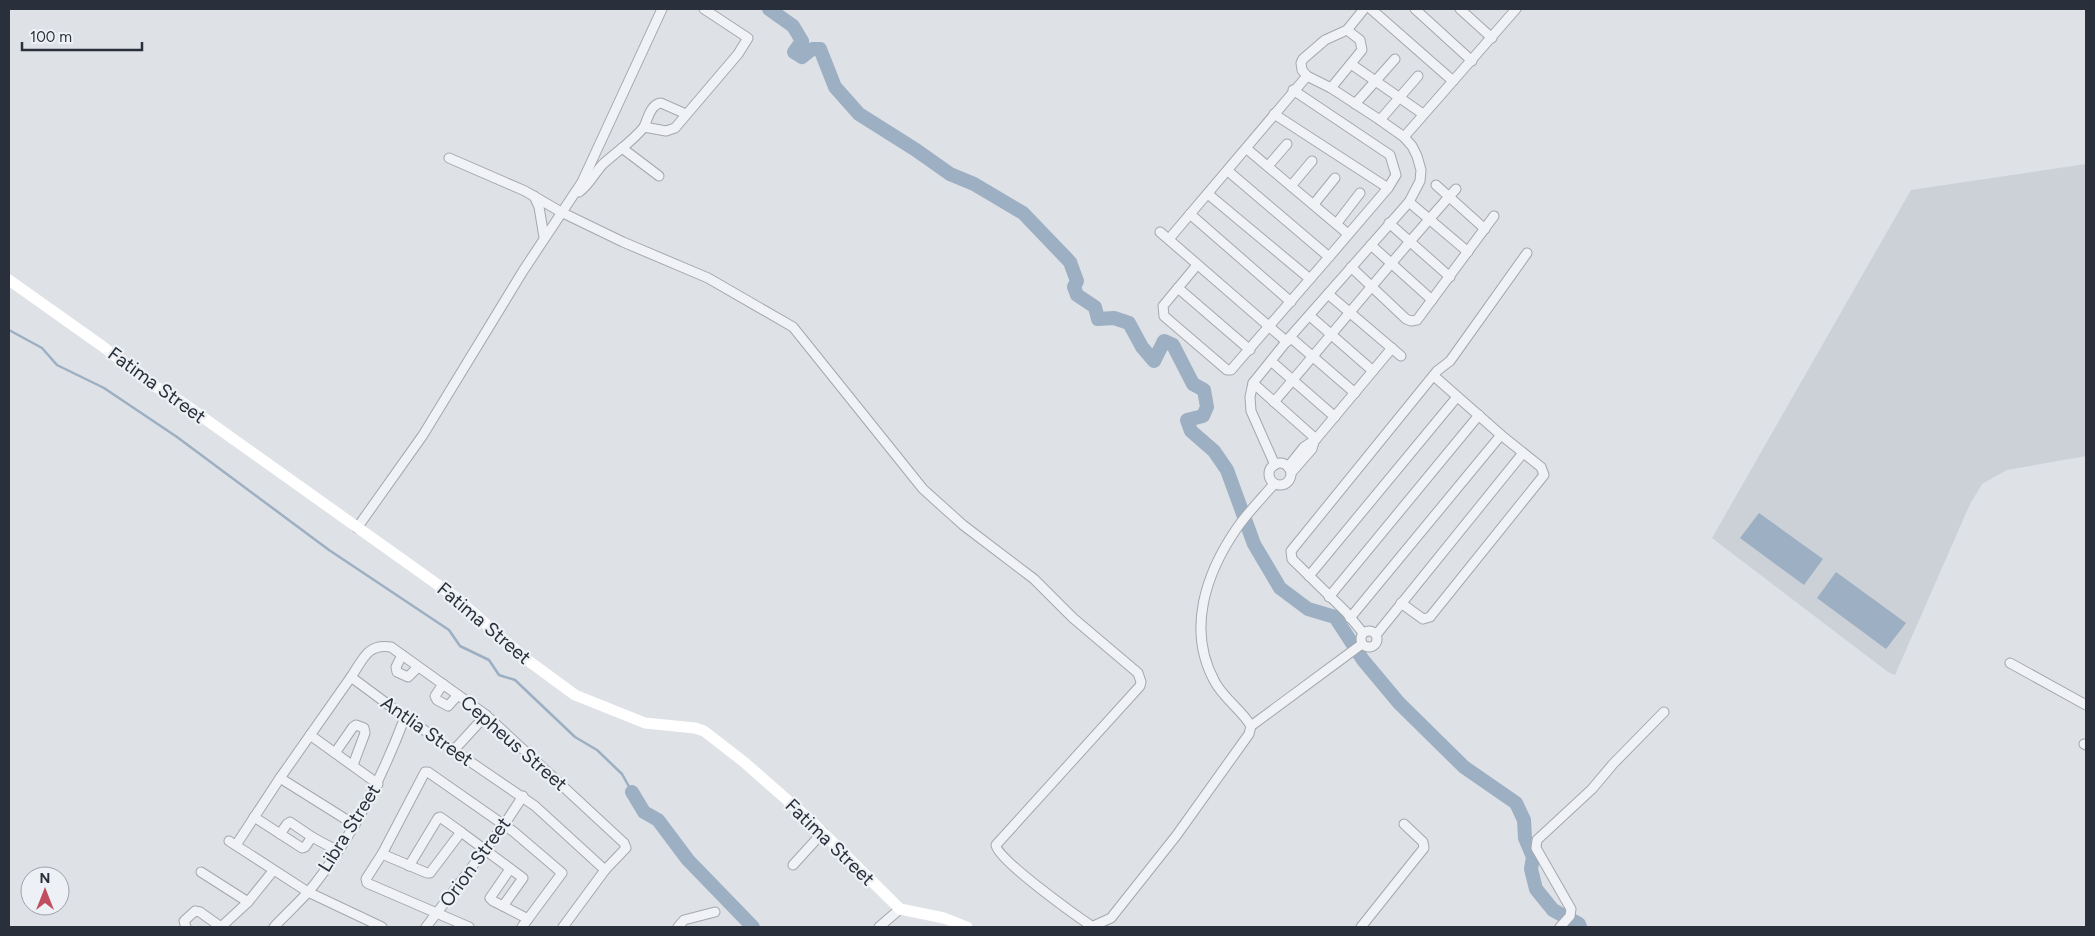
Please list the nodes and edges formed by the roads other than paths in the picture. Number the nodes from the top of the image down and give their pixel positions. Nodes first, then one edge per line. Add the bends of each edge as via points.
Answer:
1 (662, 9) edge
2 (704, 9) edge
3 (1364, 9) edge
4 (1371, 9) edge
5 (1415, 9) edge
6 (1460, 9) edge
7 (1502, 9) edge
8 (1513, 12) edge
9 (1346, 30) junction
10 (1492, 38) junction
11 (1395, 59) dead end
12 (1472, 61) junction
13 (1351, 64) junction
14 (1307, 76) junction
15 (1418, 76) dead end
16 (1374, 81) junction
17 (1453, 81) junction
18 (1331, 88) junction
19 (1293, 90) junction
20 (1398, 98) junction
21 (1355, 104) junction
22 (686, 114) junction
23 (1274, 114) junction
24 (1423, 114) junction
25 (1380, 120) junction
26 (644, 127) junction
27 (1404, 137) junction
28 (1287, 144) dead end
29 (622, 148) junction
30 (1247, 149) junction
31 (449, 158) dead end
32 (1312, 161) dead end
33 (1268, 166) junction
34 (1228, 171) junction
35 (659, 176) dead end
36 (1336, 178) dead end
37 (1436, 185) dead end
38 (1291, 186) junction
39 (1388, 188) junction
40 (1456, 189) dead end
41 (1360, 193) dead end
42 (1208, 194) junction
43 (534, 196) junction
44 (573, 196) junction
45 (1449, 197) junction
46 (1409, 202) junction
47 (1314, 204) junction
48 (561, 212) junction
49 (1190, 214) junction
50 (1494, 216) dead end
51 (1430, 220) junction
52 (1337, 223) junction
53 (1389, 223) junction
54 (1485, 229) junction
55 (1160, 232) dead end
56 (1348, 234) junction
57 (544, 237) junction
58 (1169, 239) junction
59 (1411, 242) junction
60 (1371, 245) junction
61 (1468, 252) junction
62 (1527, 253) dead end
63 (1329, 257) junction
64 (1197, 265) junction
65 (1392, 265) junction
66 (1351, 268) junction
67 (1450, 277) junction
68 (1310, 279) junction
69 (9, 280) edge
70 (1372, 287) junction
71 (1178, 288) junction
72 (1328, 294) junction
73 (1432, 300) junction
74 (1291, 302) junction
75 (1350, 311) junction
76 (1310, 316) junction
77 (1268, 327) junction
78 (1331, 334) junction
79 (1288, 340) junction
80 (1392, 348) junction
81 (1250, 350) junction
82 (1401, 356) dead end
83 (1313, 357) junction
84 (1272, 362) junction
85 (1373, 371) junction
86 (1434, 376) junction
87 (1293, 380) junction
88 (1253, 383) junction
89 (1355, 393) junction
90 (1457, 397) junction
91 (1274, 402) junction
92 (1479, 415) junction
93 (1335, 417) junction
94 (1501, 435) junction
95 (1315, 440) junction
96 (1522, 453) junction
97 (1275, 465) junction
98 (1290, 470) junction
99 (1274, 484) junction
100 (357, 528) junction
101 (1308, 576) junction
102 (1329, 597) junction
103 (1401, 603) junction
104 (1350, 618) junction
105 (1363, 633) junction
106 (1376, 635) junction
107 (1360, 645) junction
108 (402, 655) junction
109 (2010, 663) dead end
110 (418, 666) junction
111 (351, 677) junction
112 (443, 684) junction
113 (458, 694) junction
114 (2086, 705) edge
115 (1664, 712) dead end
116 (486, 714) junction
117 (405, 717) junction
118 (1251, 726) junction
119 (310, 735) junction
120 (454, 750) junction
121 (336, 754) junction
122 (353, 765) junction
123 (280, 778) junction
124 (378, 784) junction
125 (523, 796) junction
126 (254, 817) junction
127 (1404, 824) dead end
128 (355, 825) junction
129 (504, 825) junction
130 (461, 832) junction
131 (823, 832) junction
132 (280, 834) junction
133 (312, 837) junction
134 (485, 849) junction
135 (338, 851) junction
136 (382, 854) junction
137 (793, 865) dead end
138 (409, 866) junction
139 (510, 869) junction
140 (605, 870) junction
141 (273, 871) junction
142 (200, 872) dead end
143 (308, 892) junction
144 (248, 902) junction
145 (503, 906) junction
146 (900, 910) junction
147 (715, 912) dead end
148 (437, 915) junction
149 (528, 919) junction
150 (1565, 922) edge
151 (186, 927) edge
152 (221, 927) edge
153 (274, 927) edge
154 (382, 927) edge
155 (426, 927) edge
156 (470, 927) edge
157 (522, 927) edge
158 (563, 927) edge
159 (678, 927) edge
160 (879, 927) edge
161 (967, 927) edge
162 (1092, 927) edge
163 (1362, 927) edge

1 - 44 street
2 - 22 street via 748,38
3 - 9 street
4 - 17 street
5 - 12 street
6 - 10 street
7 - 8 street
8 - 10 street
9 - 13 street via 1362,45 1362,50
9 - 14 street via 1325,40 1303,59 1302,70
10 - 12 street
11 - 16 street
12 - 17 street
13 - 16 street
13 - 18 street
14 - 18 street
14 - 19 street
15 - 20 street
16 - 20 street
16 - 21 street
17 - 24 street
18 - 21 street
19 - 23 street
19 - 39 street via 1390,155 1396,175
20 - 24 street
20 - 25 street
21 - 25 street
22 - 26 street via 671,131
22 - 26 street via 657,103
23 - 30 street
23 - 39 street
24 - 27 street
25 - 27 street
26 - 29 street
27 - 46 street via 1418,156 1421,170 1420,182
28 - 33 street
29 - 35 street
29 - 44 street
30 - 33 street
30 - 34 street
31 - 43 street
32 - 38 street
33 - 38 street
34 - 42 street
34 - 63 street
36 - 47 street
37 - 45 street
38 - 47 street
39 - 56 street
40 - 45 street
41 - 52 street
42 - 49 street
42 - 68 street
43 - 48 street
43 - 57 street
44 - 48 street
45 - 51 street
45 - 54 street
46 - 51 street
46 - 53 street
47 - 52 street
48 - 57 street
48 - 162 street via 708,278 793,327 923,488 963,525 1034,578 1073,618 1140,677 1140,686 996,845 1000,855 1030,881
49 - 58 street
49 - 74 street
50 - 54 street
51 - 59 street
51 - 61 street
52 - 56 street
53 - 59 street
53 - 60 street
54 - 61 street
55 - 58 street
56 - 63 street
57 - 100 street via 422,435
58 - 64 street
59 - 65 street
59 - 67 street
60 - 65 street
60 - 66 street
61 - 67 street
62 - 86 street via 1450,361
63 - 68 street
64 - 71 street
64 - 77 street
65 - 70 street
65 - 73 street
66 - 70 street
66 - 72 street
67 - 73 street
68 - 74 street
69 - 100 street, Fatima Street via 152,385 180,401
70 - 73 street via 1411,321 1417,320
70 - 75 street
71 - 81 street
71 - 81 street via 1163,306 1164,316 1227,370 1234,368
72 - 75 street
72 - 76 street
74 - 77 street
75 - 78 street
75 - 80 street
76 - 78 street
76 - 79 street
77 - 79 street
77 - 81 street
78 - 83 street
78 - 85 street
79 - 83 street
79 - 84 street
80 - 82 street
80 - 85 street
83 - 87 street
83 - 89 street
84 - 87 street
84 - 88 street
85 - 89 street
86 - 90 street
86 - 101 street via 1293,547 1292,559
87 - 91 street
87 - 93 street
88 - 91 street
88 - 97 street via 1251,411
89 - 93 street
90 - 92 street
90 - 101 street
91 - 95 street
92 - 94 street
92 - 102 street
93 - 95 street
94 - 96 street
94 - 104 street
95 - 98 street via 1312,449
96 - 103 street
96 - 103 street via 1541,466 1542,479 1430,617 1423,619
97 - 98 street via 1282,464
97 - 99 street via 1270,474
98 - 99 street via 1290,480 1284,485
99 - 118 street via 1238,526 1208,580 1203,599 1202,648 1216,683
100 - 131 street, Fatima Street via 455,597 526,659 575,695 645,723 704,731
101 - 102 street
102 - 104 street
103 - 106 street
104 - 105 street
105 - 106 street via 1368,631
105 - 107 street
106 - 107 street via 1374,646 1366,648
107 - 118 street
108 - 110 street, Cepheus Street
108 - 110 street via 397,672 408,677
108 - 111 street, Cepheus Street via 391,647 374,648
109 - 114 street
110 - 112 street, Cepheus Street
111 - 117 street, Antlia Street
111 - 119 street
112 - 113 street, Cepheus Street
112 - 113 street via 435,696 437,700 448,706
113 - 116 street, Cepheus Street
115 - 150 street via 1535,844 1571,908
116 - 120 street
116 - 140 street, Cepheus Street via 626,845
117 - 120 street, Antlia Street
117 - 124 street, Libra Street
118 - 162 street via 1249,734 1176,836 1111,918
119 - 121 street
119 - 123 street
120 - 125 street, Antlia Street
121 - 122 street
121 - 122 street via 353,727 364,728
122 - 124 street
123 - 126 street
123 - 128 street
124 - 128 street, Libra Street
125 - 129 street, Orion Street
125 - 140 street, Antlia Street
126 - 132 street
126 - 141 street via 232,843
127 - 163 street via 1423,842 1424,848
128 - 135 street, Libra Street
129 - 134 street, Orion Street
129 - 136 street via 425,772
129 - 149 street via 562,873
130 - 134 street
130 - 138 street via 430,873
130 - 138 street via 438,818
131 - 137 street
131 - 146 street, Fatima Street
132 - 133 street via 304,848
132 - 133 street via 290,822
133 - 135 street
134 - 139 street
134 - 148 street, Orion Street
135 - 143 street, Libra Street
136 - 138 street
136 - 148 street via 366,879 367,883
139 - 145 street via 523,880
139 - 145 street via 490,898
140 - 158 street
141 - 143 street
141 - 144 street
142 - 144 street
143 - 153 street, Libra Street
143 - 154 street
144 - 152 street
145 - 149 street
146 - 160 street
146 - 161 street via 944,918
147 - 159 street via 684,920
148 - 155 street, Orion Street
148 - 156 street
149 - 157 street
151 - 152 street via 184,921 195,911

